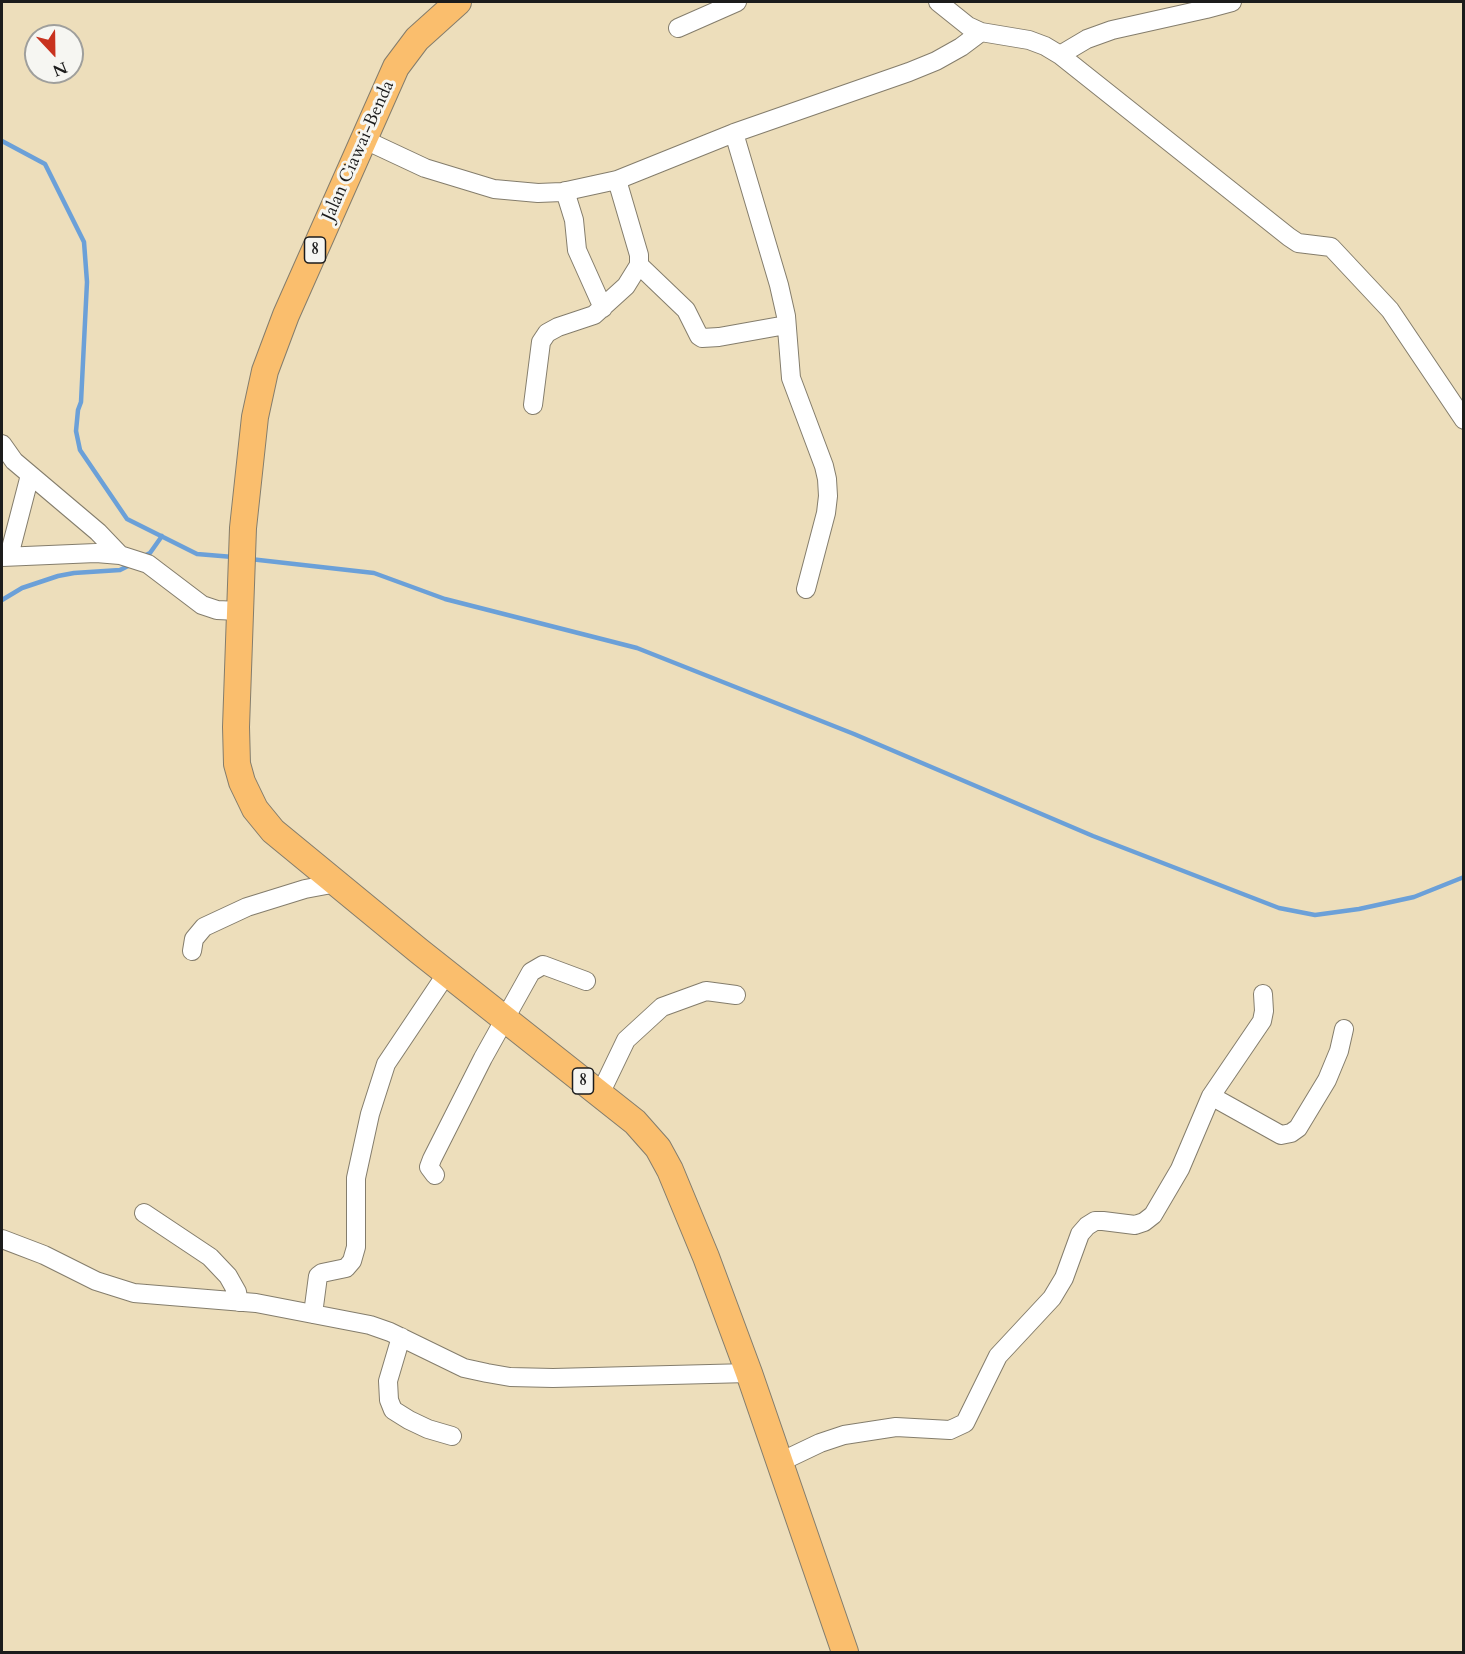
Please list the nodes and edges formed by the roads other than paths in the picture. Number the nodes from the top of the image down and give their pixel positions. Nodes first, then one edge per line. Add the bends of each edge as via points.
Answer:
1 (736, 2) edge
2 (1232, 2) edge
3 (448, 4) edge
4 (948, 4) edge
5 (678, 28) dead end
6 (981, 32) junction
7 (1060, 55) junction
8 (734, 134) junction
9 (363, 140) junction
10 (616, 180) junction
11 (566, 191) junction
12 (639, 265) junction
13 (603, 308) junction
14 (786, 325) junction
15 (533, 405) dead end
16 (1464, 420) edge
17 (2, 444) edge
18 (30, 475) junction
19 (120, 555) junction
20 (5, 557) edge
21 (807, 589) dead end
22 (239, 606) junction
23 (337, 884) junction
24 (192, 951) dead end
25 (447, 973) junction
26 (586, 981) dead end
27 (1263, 994) dead end
28 (736, 995) dead end
29 (506, 1020) junction
30 (1344, 1029) dead end
31 (600, 1094) junction
32 (1211, 1096) junction
33 (435, 1175) dead end
34 (144, 1213) dead end
35 (2, 1239) edge
36 (239, 1302) junction
37 (313, 1314) junction
38 (401, 1336) junction
39 (749, 1373) junction
40 (452, 1436) dead end
41 (778, 1462) junction
42 (845, 1653) edge

1 - 5 street
2 - 7 street via 1112,30
3 - 9 highway, Jalan Ciawai-Benda / 8 via 406,53
4 - 6 street via 968,26
6 - 7 street via 1029,40
6 - 8 street via 936,61
7 - 16 street via 1288,237 1298,243 1331,247 1340,255 1397,320
8 - 10 street
8 - 14 street via 779,285
9 - 11 street via 425,168 494,189 538,194
9 - 22 highway, Jalan Ciawai-Benda / 8 via 265,371 255,417
10 - 11 street
10 - 12 street
11 - 13 street via 577,250
12 - 13 street via 626,286
12 - 14 street via 686,310 702,338
13 - 15 street via 547,333 541,342
14 - 21 street via 791,378 827,479 826,513
17 - 18 street
18 - 19 street
18 - 20 street
19 - 20 street
19 - 22 street via 154,567 202,605 217,610
22 - 23 highway, 8 via 236,727 237,764 242,782 255,809 273,831
23 - 24 street via 247,907 204,927 194,939
23 - 25 highway, 8
25 - 29 highway, 8
25 - 37 street via 386,1064 356,1178 356,1247 352,1261 346,1268 318,1276
26 - 29 street via 550,966 539,966 531,972
27 - 32 street via 1264,1011 1257,1030
28 - 31 street via 706,991 662,1006 626,1040
29 - 31 highway, 8
29 - 33 street via 432,1159 429,1167
30 - 32 street via 1327,1080 1291,1133 1281,1135
31 - 39 highway, 8 via 635,1122 658,1148 670,1170
32 - 41 street via 1180,1168 1153,1215 1135,1225 1095,1221 1087,1226 1052,1298 998,1356 964,1423 950,1430 896,1427 844,1435
34 - 36 street via 210,1257 228,1276
35 - 36 street via 96,1281 134,1293
36 - 37 street
37 - 38 street via 370,1325
38 - 39 street via 464,1368 510,1377
38 - 40 street via 388,1381 393,1410 428,1429
39 - 41 highway, 8
41 - 42 highway, 8

